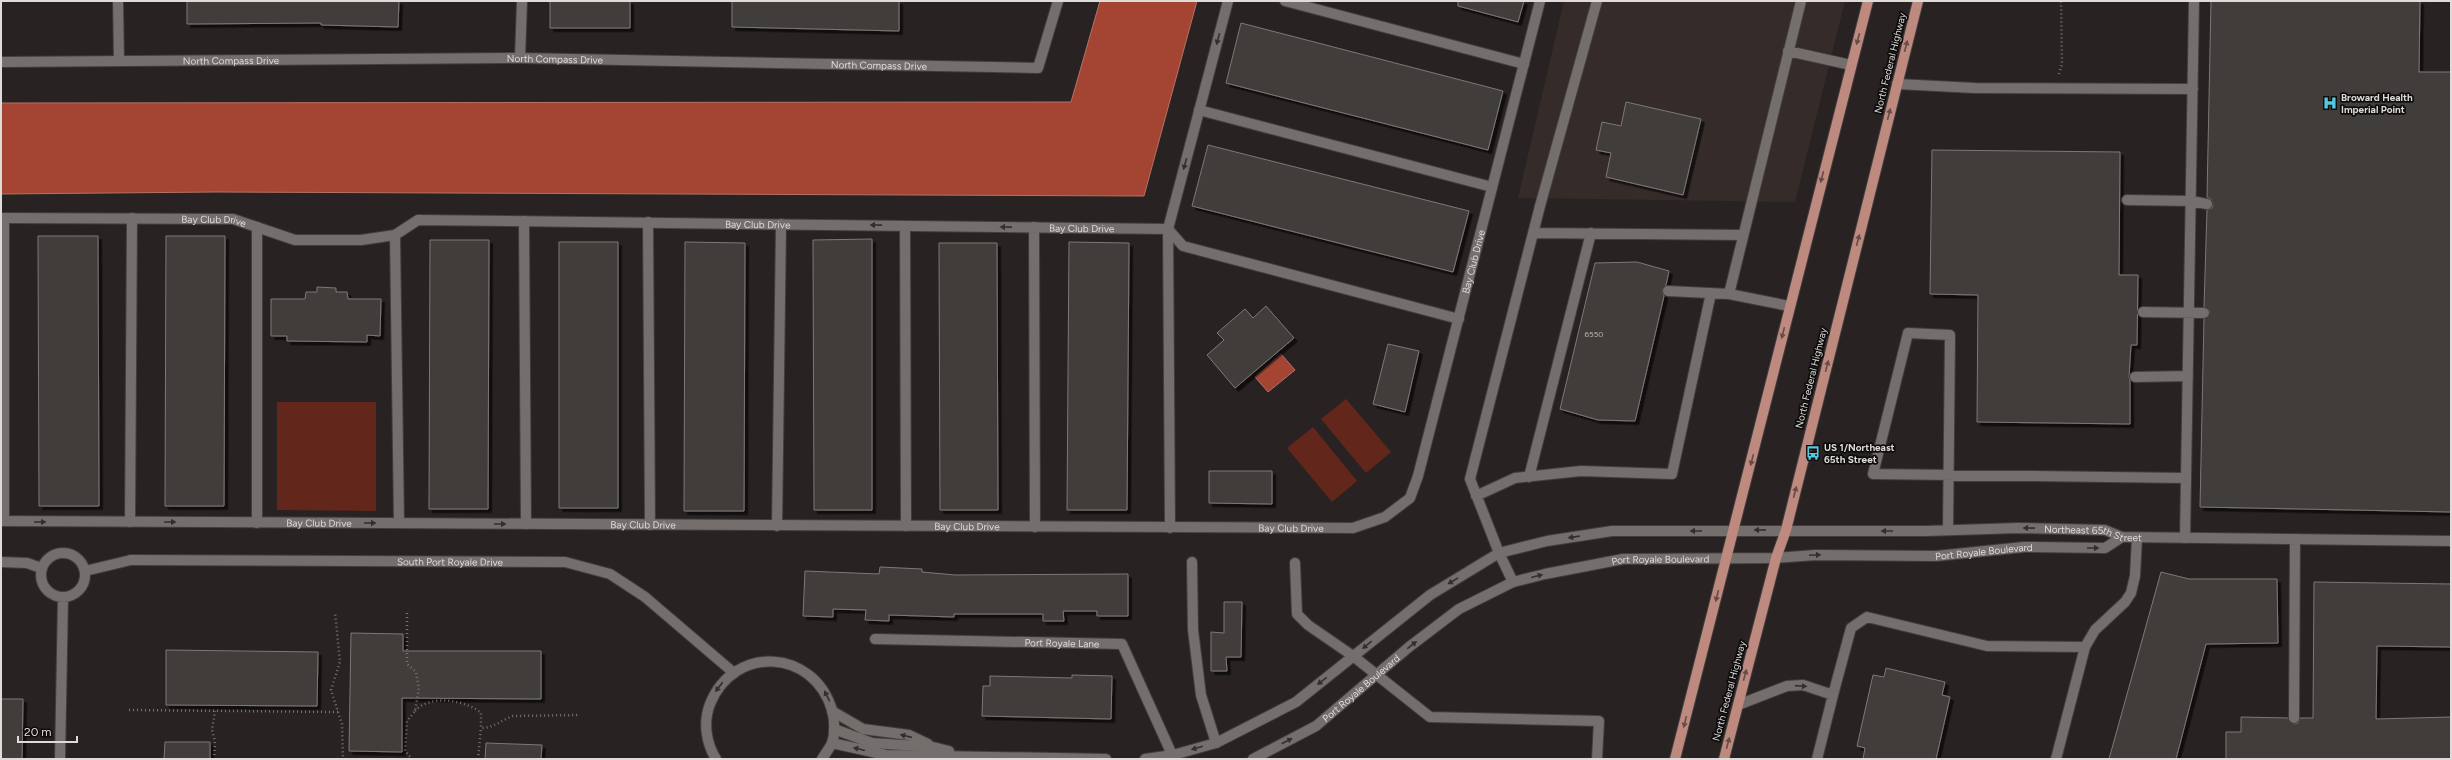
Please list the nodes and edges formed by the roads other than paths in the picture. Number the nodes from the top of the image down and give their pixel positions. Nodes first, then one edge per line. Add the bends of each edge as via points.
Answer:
1 (118, 1) edge
2 (522, 1) edge
3 (1058, 1) edge
4 (1228, 1) edge
5 (1285, 1) edge
6 (1540, 1) edge
7 (1597, 1) edge
8 (1801, 1) edge
9 (1868, 1) edge
10 (1918, 1) edge
11 (2194, 1) edge
12 (1788, 51) junction
13 (520, 58) junction
14 (119, 61) junction
15 (1, 62) edge
16 (1524, 64) junction
17 (1852, 65) junction
18 (1897, 84) junction
19 (2193, 89) junction
20 (1199, 110) junction
21 (1492, 187) junction
22 (2127, 200) dead end
23 (2191, 201) junction
24 (2207, 204) dead end
25 (2, 218) edge
26 (132, 218) junction
27 (524, 221) junction
28 (648, 222) junction
29 (781, 224) junction
30 (905, 226) junction
31 (257, 227) junction
32 (1034, 227) junction
33 (1168, 229) junction
34 (1591, 233) junction
35 (395, 234) junction
36 (1534, 234) junction
37 (1743, 235) junction
38 (1668, 291) dead end
39 (1711, 293) junction
40 (1729, 294) junction
41 (1790, 306) junction
42 (2143, 312) dead end
43 (2189, 312) junction
44 (2204, 313) dead end
45 (1459, 319) junction
46 (2188, 376) junction
47 (2135, 377) dead end
48 (1949, 475) junction
49 (1529, 477) junction
50 (2186, 478) junction
51 (1476, 496) junction
52 (3, 521) edge
53 (130, 522) junction
54 (257, 523) junction
55 (399, 524) junction
56 (526, 524) junction
57 (650, 525) junction
58 (777, 526) junction
59 (906, 526) junction
60 (1035, 527) junction
61 (1170, 528) junction
62 (1734, 530) junction
63 (1786, 530) junction
64 (1948, 530) junction
65 (2122, 537) junction
66 (2137, 538) junction
67 (2185, 538) junction
68 (2295, 539) junction
69 (2451, 541) edge
70 (1499, 553) junction
71 (1726, 558) junction
72 (1776, 558) junction
73 (1, 562) edge
74 (1192, 562) dead end
75 (1295, 563) dead end
76 (41, 568) junction
77 (85, 571) junction
78 (1513, 582) junction
79 (63, 597) junction
80 (875, 639) dead end
81 (2085, 647) junction
82 (1353, 656) junction
83 (734, 673) junction
84 (1377, 676) junction
85 (1833, 695) junction
86 (1738, 705) junction
87 (832, 711) junction
88 (2294, 718) dead end
89 (834, 729) junction
90 (832, 743) junction
91 (1216, 743) junction
92 (933, 747) junction
93 (964, 755) junction
94 (899, 757) edge
95 (1174, 757) edge
96 (60, 759) edge
97 (716, 759) edge
98 (822, 759) edge
99 (1106, 759) edge
100 (1145, 759) edge
101 (1253, 759) edge
102 (1597, 759) edge
103 (1675, 759) edge
104 (1724, 759) edge
105 (1817, 759) edge
106 (2056, 759) edge

1 - 14 street
2 - 13 street
3 - 13 street, North Compass Drive via 1038,68
4 -> 20 street
5 - 16 street
6 - 16 street, Bay Club Drive
7 - 36 street
8 - 12 street
9 -> 17 main road
18 -> 10 main road, North Federal Highway
11 - 19 street
12 - 17 street
12 - 37 street
13 - 14 street, North Compass Drive
14 - 15 street, North Compass Drive
16 - 21 street, Bay Club Drive
17 -> 41 main road
18 - 19 street via 1975,88
63 -> 18 main road, North Federal Highway
19 - 23 street
20 - 21 street
20 -> 33 street
21 - 45 street, Bay Club Drive
22 - 23 street
23 - 24 street
23 - 43 street
25 - 26 street, Bay Club Drive
25 - 52 street
26 - 31 street, Bay Club Drive via 233,219
26 - 53 street
27 - 28 street, Bay Club Drive
27 - 35 street, Bay Club Drive via 418,220
27 - 56 street
28 - 29 street, Bay Club Drive
28 - 57 street
30 -> 29 street, Bay Club Drive
29 - 58 street
32 -> 30 street, Bay Club Drive
30 - 59 street
31 - 35 street, Bay Club Drive via 294,240 361,240
31 - 54 street
32 - 33 street, Bay Club Drive
32 - 60 street
33 - 45 street via 1183,246
33 - 61 street
34 - 36 street
34 - 37 street
34 - 49 street
35 - 55 street
36 - 51 street via 1470,479
37 - 40 street
38 - 39 street
39 - 40 street
39 - 49 street via 1672,474 1581,471
40 - 41 street
41 -> 62 main road
42 - 43 street
43 - 44 street
43 - 46 street
45 - 61 street, Bay Club Drive via 1410,498 1385,517 1353,528
46 - 47 street
46 - 50 street
48 - 48 street via 1873,474 1908,333 1950,335
48 - 50 street
48 - 64 street
49 - 51 street via 1515,478
50 - 67 street
51 - 70 street
52 -> 53 street, Bay Club Drive
53 -> 54 street, Bay Club Drive
54 -> 55 street, Bay Club Drive
55 -> 56 street, Bay Club Drive
56 - 57 street, Bay Club Drive
57 - 58 street, Bay Club Drive
58 - 59 street, Bay Club Drive
59 - 60 street, Bay Club Drive
60 - 61 street, Bay Club Drive
63 -> 62 street, Northeast 65th Street
62 -> 70 street via 1612,531 1547,541
62 - 71 main road
64 -> 63 street, Northeast 65th Street
63 - 72 main road, North Federal Highway
65 -> 64 street, Northeast 65th Street via 2105,530
65 - 66 street, Northeast 65th Street
72 -> 65 street, Port Royale Boulevard via 1816,555 1936,556 2024,547 2106,548
66 - 67 street, Northeast 65th Street
66 - 81 street via 2135,576 2131,593 2095,630
67 - 68 street, Northeast 65th Street
68 - 69 street, Northeast 65th Street
68 - 88 street
70 - 78 street
70 -> 82 street via 1430,595
71 - 72 street, Port Royale Boulevard
78 -> 71 street, Port Royale Boulevard via 1623,559
71 -> 103 main road
86 -> 72 main road, North Federal Highway
73 - 76 street via 27,563
74 - 91 street via 1193,630 1201,695
75 - 82 street via 1296,614
76 - 77 street via 48,558 58,553 70,554 80,560
76 - 79 street via 41,580 46,590 56,597
77 - 79 street via 85,582 78,592
77 - 83 street, South Port Royale Drive via 131,560 565,562 610,574 645,597
84 -> 78 street, Port Royale Boulevard via 1409,647 1459,609
79 - 96 street
80 - 95 street, Port Royale Lane via 1122,644
81 - 85 street via 1987,646 1867,617 1851,628
81 - 106 street
82 - 84 street
82 -> 91 street via 1296,702
87 -> 83 street via 823,688 813,678 788,664 760,662
83 -> 97 street via 714,694 708,708 707,737
101 -> 84 street, Port Royale Boulevard via 1316,726
84 - 102 street via 1430,718 1599,721
86 -> 85 street via 1787,686 1803,685
85 - 105 street
104 -> 86 main road, North Federal Highway
87 - 89 street
92 -> 87 street via 909,735 863,729
89 - 90 street
89 - 92 street via 872,743
94 -> 90 street
90 - 98 street
91 -> 95 street
92 - 93 street
93 - 94 street
93 - 99 street
95 - 100 street

